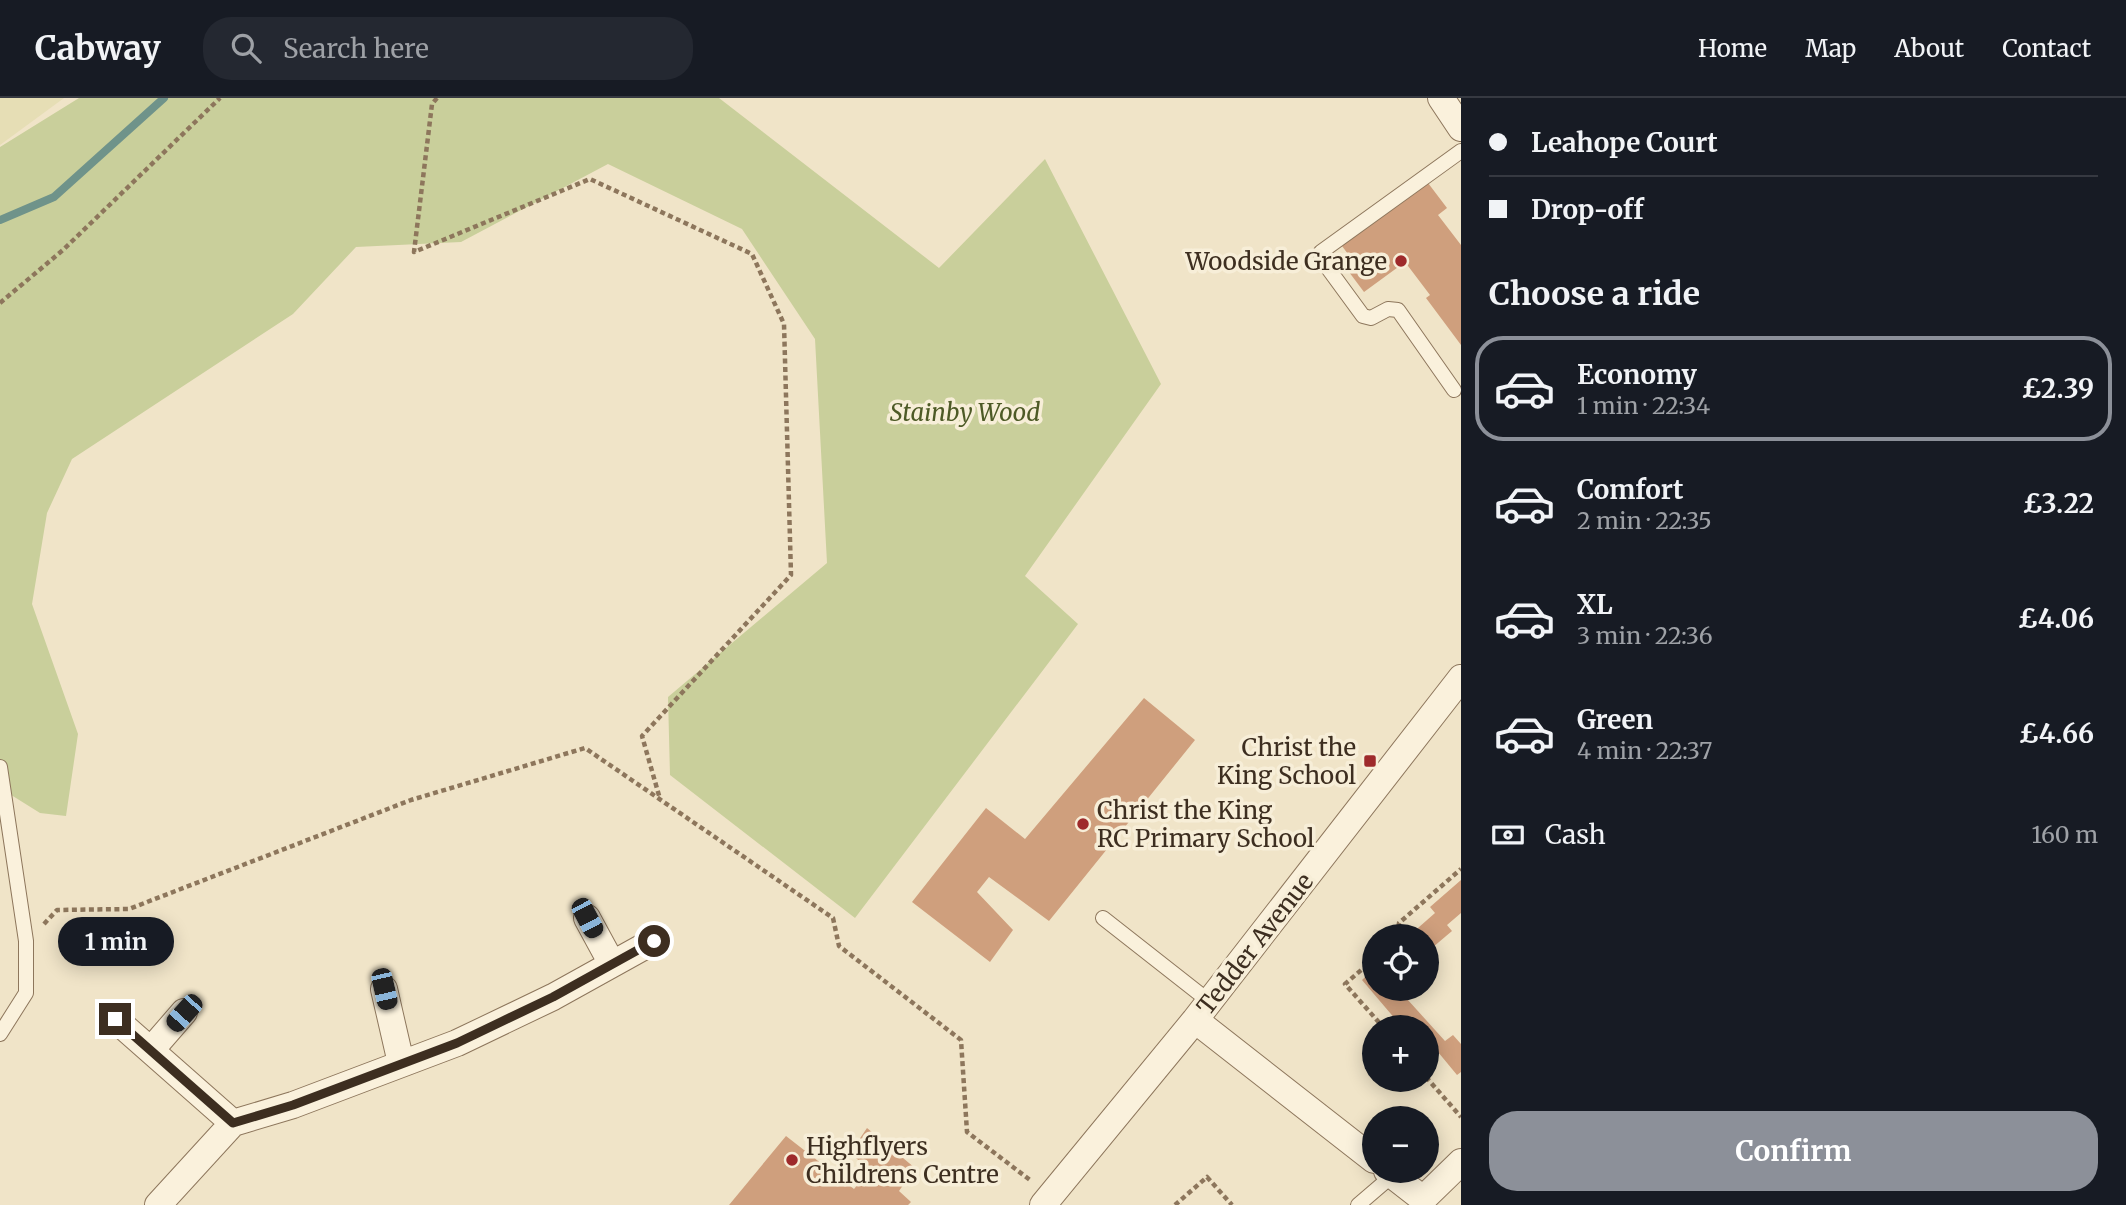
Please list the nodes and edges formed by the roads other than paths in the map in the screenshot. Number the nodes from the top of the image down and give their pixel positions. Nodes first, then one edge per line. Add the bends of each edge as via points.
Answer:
1 (1441, 98) edge
2 (1461, 128) edge
3 (1461, 151) edge
4 (1454, 390) dead end
5 (1461, 678) edge
6 (0, 767) edge
7 (587, 918) dead end
8 (1103, 918) dead end
9 (654, 941) dead end
10 (612, 964) junction
11 (384, 989) dead end
12 (1203, 1011) junction
13 (184, 1013) dead end
14 (115, 1019) dead end
15 (0, 1034) edge
16 (151, 1051) junction
17 (401, 1063) junction
18 (233, 1123) junction
19 (1362, 1150) edge
20 (1461, 1162) edge
21 (1374, 1183) edge
22 (1402, 1183) edge
23 (1047, 1200) edge
24 (1427, 1202) edge
25 (158, 1205) edge
26 (1358, 1205) edge

1 - 2 street
3 - 4 lane via 1321,252 1322,260 1363,316 1398,310
5 - 12 street, Tedder Avenue
6 - 15 lane via 26,941 26,993
7 - 10 street
8 - 12 lane
9 - 10 street
10 - 17 street via 457,1043
11 - 17 street
12 - 19 street
12 - 23 street, Tedder Avenue
13 - 16 street
14 - 16 street
16 - 18 street
17 - 18 street
18 - 25 street
20 - 24 street
21 - 26 lane
22 - 24 street

